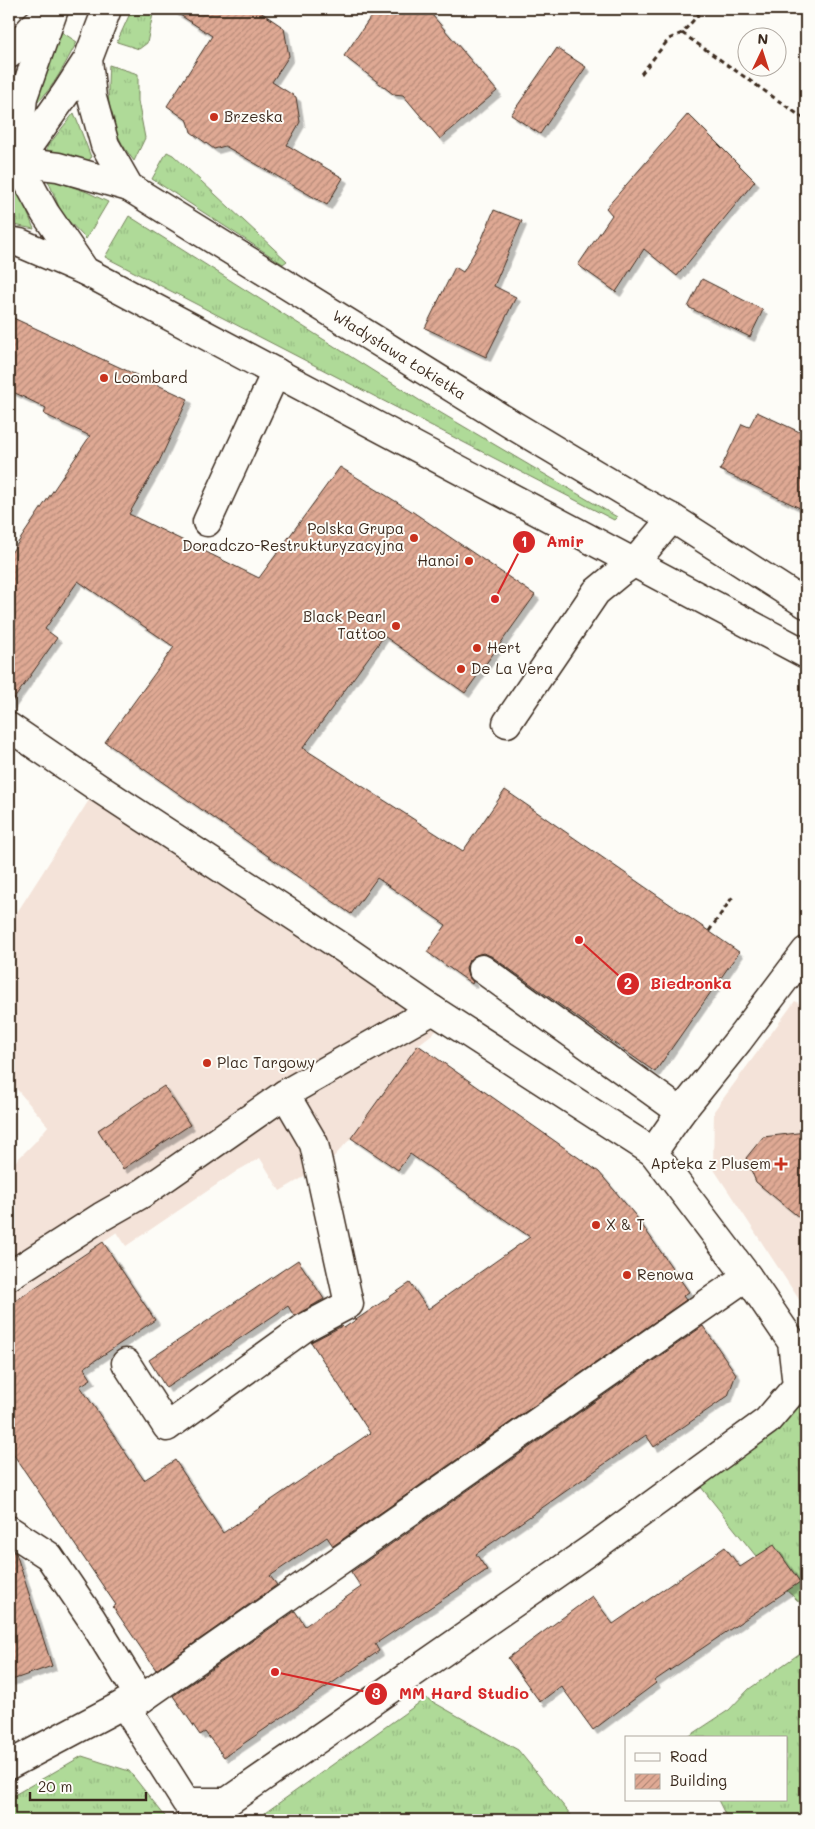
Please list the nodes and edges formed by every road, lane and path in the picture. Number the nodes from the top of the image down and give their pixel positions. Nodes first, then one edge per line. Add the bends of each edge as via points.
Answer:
1 (53, 9) edge
2 (107, 9) edge
3 (699, 14) dead end
4 (682, 33) junction
5 (9, 54) edge
6 (88, 59) junction
7 (641, 74) dead end
8 (806, 120) edge
9 (13, 164) edge
10 (129, 187) junction
11 (9, 241) edge
12 (85, 271) junction
13 (276, 372) junction
14 (672, 518) junction
15 (207, 522) dead end
16 (635, 562) junction
17 (806, 604) edge
18 (806, 654) edge
19 (507, 723) dead end
20 (9, 727) edge
21 (734, 895) dead end
22 (709, 930) dead end
23 (806, 951) edge
24 (482, 969) dead end
25 (433, 1010) junction
26 (285, 1094) junction
27 (681, 1112) junction
28 (653, 1152) junction
29 (9, 1276) edge
30 (747, 1276) junction
31 (126, 1363) dead end
32 (800, 1363) edge
33 (9, 1530) edge
34 (133, 1701) junction
35 (9, 1765) edge

1 - 5 main road
1 - 9 main road via 23,97
2 - 6 main road, Władysława Łokietka
3 - 4 path
4 - 7 path via 669,39
4 - 8 path
6 - 9 main road
6 - 10 main road, Władysława Łokietka via 92,98 105,145
9 - 10 main road, Władysława Łokietka via 58,167
9 - 12 main road
10 - 14 main road, Władysława Łokietka via 503,418
11 - 12 main road
12 - 13 main road
13 - 15 main road
13 - 16 main road
14 - 16 main road
14 - 17 main road, Władysława Łokietka
16 - 18 main road
16 - 19 main road via 596,592
20 - 25 main road
21 - 22 path
23 - 27 main road
24 - 27 main road
25 - 26 main road
25 - 28 main road
26 - 29 main road via 143,1193
26 - 31 main road via 314,1144 349,1304 304,1328 167,1426
27 - 28 main road
28 - 30 main road
30 - 32 main road via 792,1342
30 - 34 main road
32 - 34 main road via 796,1386 766,1421 590,1550 227,1802 186,1802
33 - 34 main road via 49,1556 91,1618
34 - 35 main road

